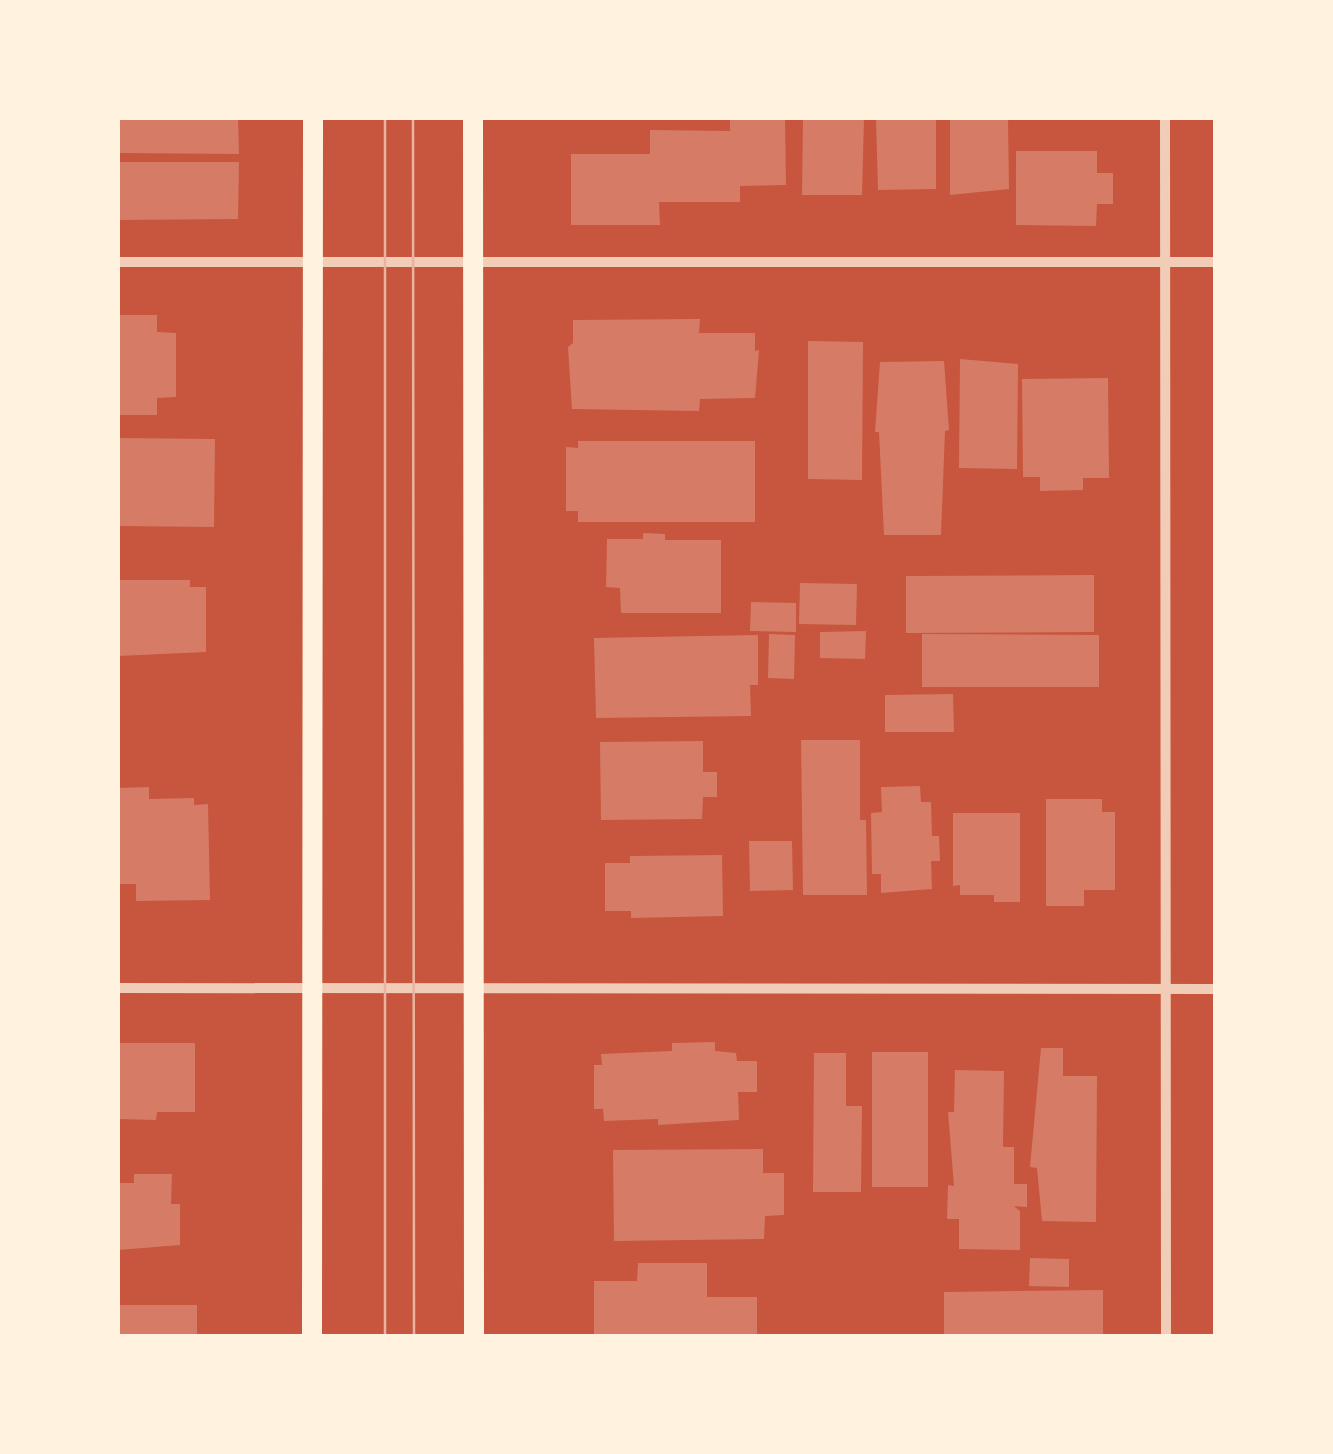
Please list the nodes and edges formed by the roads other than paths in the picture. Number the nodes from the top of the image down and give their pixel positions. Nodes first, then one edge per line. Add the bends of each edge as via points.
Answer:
1 (314, 118) edge
2 (473, 118) edge
3 (1165, 118) edge
4 (473, 261) junction
5 (118, 262) edge
6 (313, 262) junction
7 (1165, 262) junction
8 (1216, 262) edge
9 (118, 988) edge
10 (312, 988) junction
11 (474, 988) junction
12 (1166, 989) junction
13 (1216, 989) edge
14 (312, 1336) edge
15 (474, 1336) edge
16 (1166, 1336) edge

1 - 6 main road
2 - 4 main road
3 - 7 street
4 - 6 street
4 - 7 street
4 - 11 main road
5 - 6 street
6 - 10 main road
7 - 8 street
7 - 12 street
9 - 10 street
10 - 11 street
10 - 14 main road
11 - 12 street
11 - 15 main road
12 - 13 street
12 - 16 street

